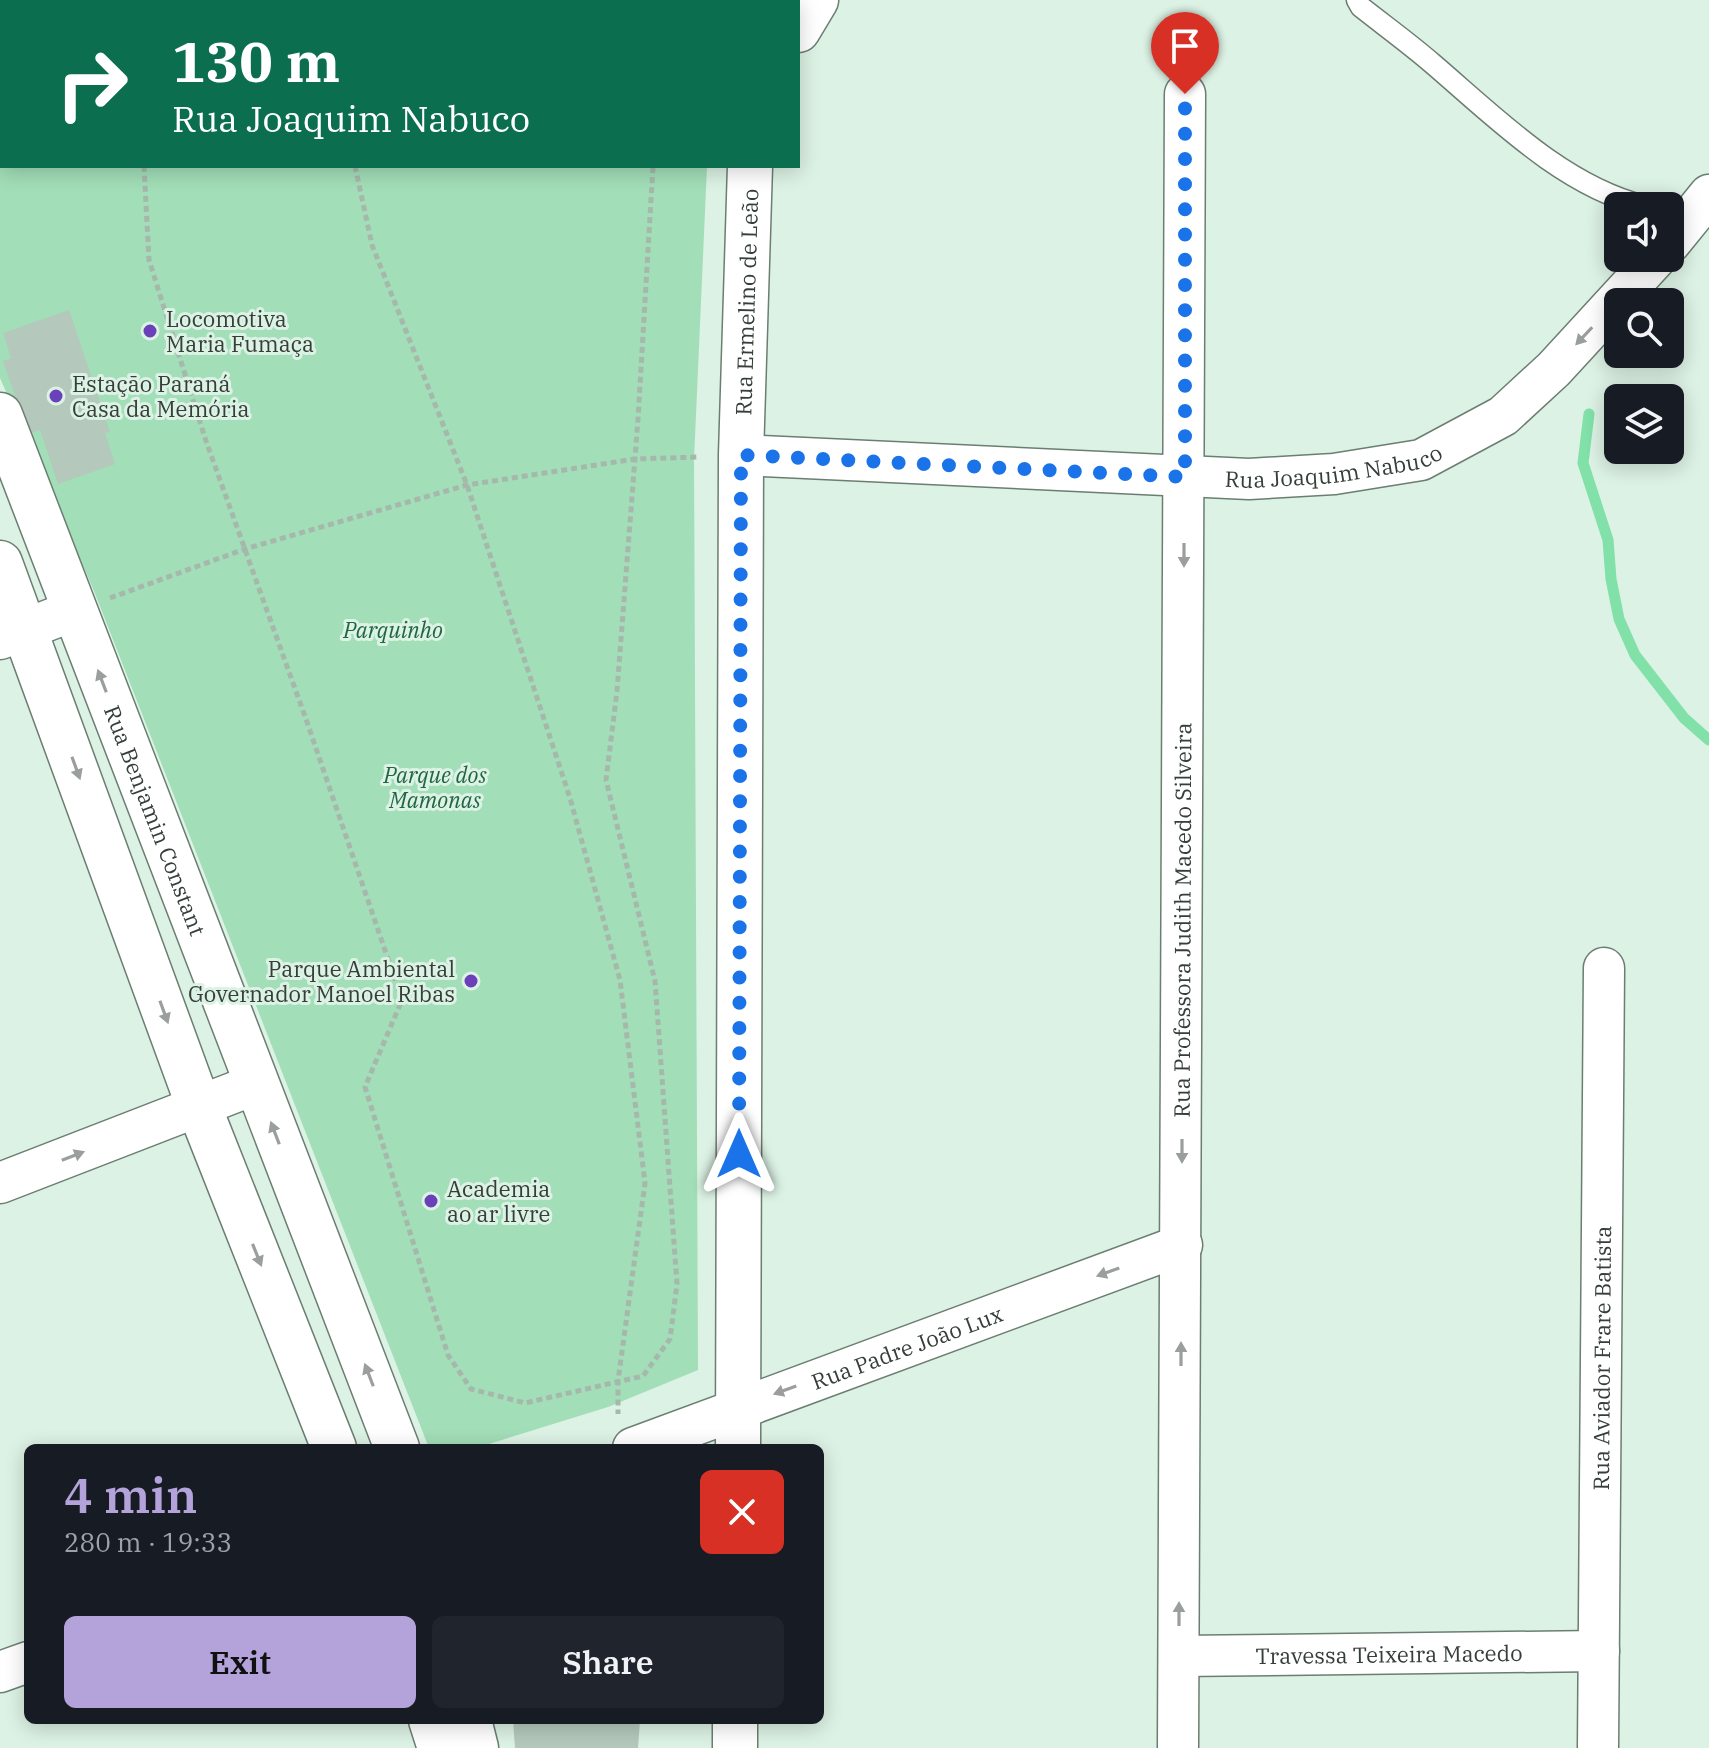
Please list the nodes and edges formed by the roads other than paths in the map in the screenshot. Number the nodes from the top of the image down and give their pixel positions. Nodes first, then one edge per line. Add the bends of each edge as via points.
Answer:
1 (816, 0) edge
2 (1357, 0) edge
3 (800, 27) edge
4 (1185, 94) dead end
5 (750, 168) edge
6 (1604, 193) edge
7 (1643, 272) edge
8 (0, 415) edge
9 (741, 455) junction
10 (1185, 477) junction
11 (0, 563) edge
12 (75, 610) junction
13 (13, 634) edge
14 (1604, 968) dead end
15 (256, 1084) junction
16 (199, 1107) junction
17 (0, 1183) edge
18 (1182, 1245) junction
19 (738, 1428) edge
20 (625, 1435) edge
21 (332, 1444) edge
22 (395, 1444) edge
23 (1599, 1651) junction
24 (1179, 1656) junction
25 (24, 1663) edge
26 (0, 1672) edge
27 (432, 1724) edge
28 (470, 1724) edge
29 (735, 1724) edge
30 (440, 1748) edge
31 (476, 1748) edge
32 (735, 1748) edge
33 (1178, 1748) edge
34 (1598, 1748) edge

1 - 3 main road
2 - 6 lane via 1504,126
4 - 10 street, Rua Professora Judith Macedo Silveira
5 - 9 main road, Rua Ermelino de Leão
7 -> 10 street, Rua Joaquim Nabuco via 1503,416 1421,460 1334,474
8 - 12 main road, Rua Benjamin Constant
9 - 10 street, Rua Joaquim Nabuco
9 - 19 main road, Rua Ermelino de Leão
10 -> 18 street, Rua Professora Judith Macedo Silveira
11 - 13 main road
12 - 13 street
15 -> 12 main road, Rua Benjamin Constant
13 -> 16 main road
14 - 23 street, Rua Aviador Frare Batista
15 - 16 street
22 -> 15 main road, Rua Benjamin Constant
17 -> 16 street
16 -> 21 main road
18 -> 19 street, Rua Padre João Lux
24 -> 18 street, Rua Professora Judith Macedo Silveira
19 - 20 street, Rua Padre João Lux
23 - 24 street, Travessa Teixeira Macedo
23 - 34 street, Rua Aviador Frare Batista
24 - 33 street, Rua Professora Judith Macedo Silveira
25 - 26 street
27 - 30 main road
28 - 31 main road
29 - 32 main road

